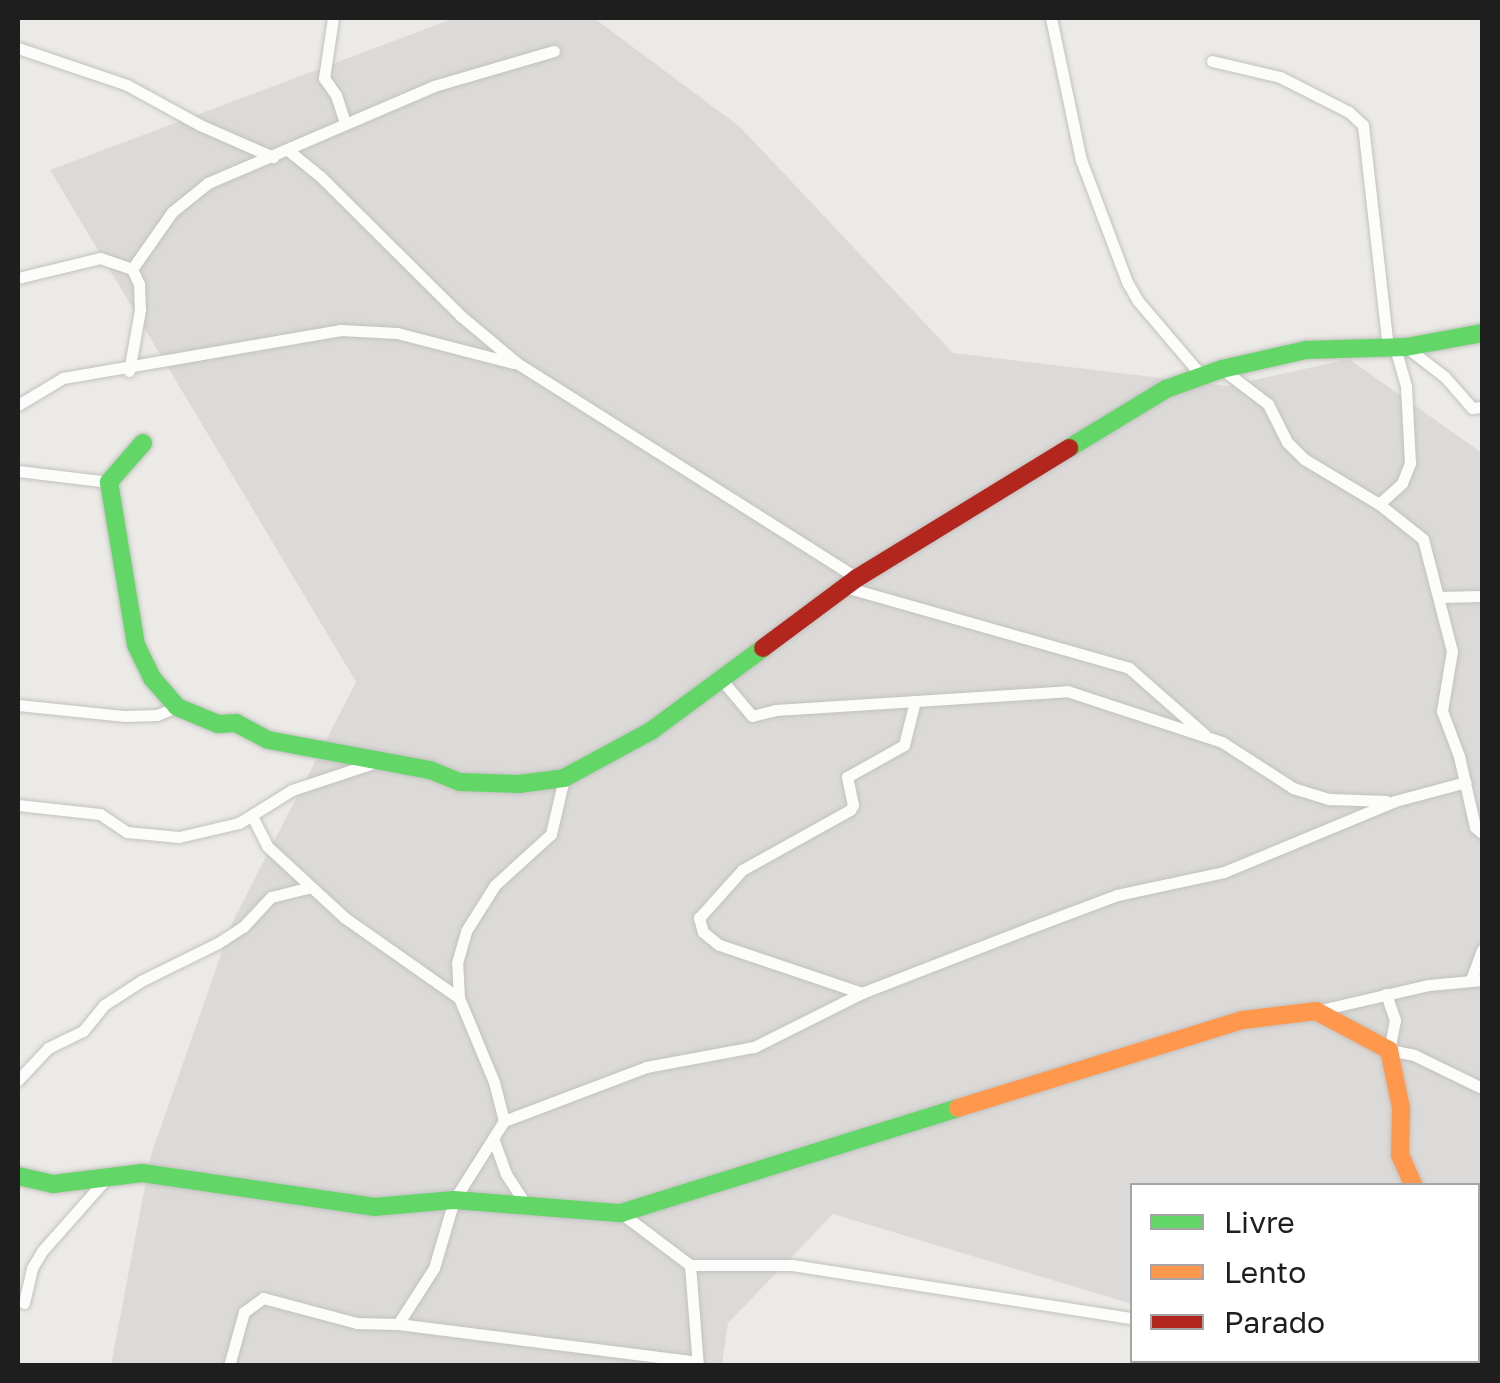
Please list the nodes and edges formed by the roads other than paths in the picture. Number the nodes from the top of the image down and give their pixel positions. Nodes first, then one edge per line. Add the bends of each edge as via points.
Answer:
1 (333, 18) edge
2 (1051, 18) edge
3 (18, 48) edge
4 (554, 50) dead end
5 (1212, 61) dead end
6 (345, 122) junction
7 (289, 151) junction
8 (273, 157) junction
9 (132, 269) junction
10 (18, 278) edge
11 (1482, 334) edge
12 (1396, 347) junction
13 (517, 364) junction
14 (1222, 369) junction
15 (129, 370) junction
16 (1202, 375) junction
17 (18, 405) edge
18 (1482, 407) edge
19 (143, 444) dead end
20 (18, 472) edge
21 (108, 482) junction
22 (1379, 504) junction
23 (851, 583) junction
24 (1482, 596) edge
25 (1438, 597) junction
26 (721, 679) junction
27 (915, 701) junction
28 (18, 705) edge
29 (177, 706) junction
30 (1207, 736) junction
31 (382, 760) junction
32 (564, 778) junction
33 (1466, 782) junction
34 (1395, 801) junction
35 (18, 805) edge
36 (252, 816) junction
37 (1482, 832) edge
38 (312, 887) junction
39 (1482, 950) edge
40 (1477, 980) edge
41 (862, 993) junction
42 (1386, 994) junction
43 (459, 998) junction
44 (1316, 1011) junction
45 (1389, 1050) junction
46 (18, 1080) edge
47 (1482, 1088) edge
48 (504, 1121) junction
49 (494, 1141) junction
50 (18, 1176) edge
51 (111, 1176) junction
52 (1413, 1183) edge
53 (454, 1200) junction
54 (528, 1208) junction
55 (621, 1213) junction
56 (690, 1265) junction
57 (24, 1303) dead end
58 (1130, 1318) edge
59 (398, 1324) junction
60 (697, 1364) edge
61 (228, 1366) edge

1 - 6 street via 324,78
2 - 16 street via 1080,160 1128,282
3 - 8 street via 127,85
4 - 6 street via 434,86
5 - 12 street via 1280,77 1362,125
6 - 7 street
7 - 8 street
7 - 13 street
8 - 9 street via 190,196
9 - 10 street via 100,258
9 - 15 street via 140,310
11 - 12 street
12 - 14 street via 1306,350
12 - 18 street via 1446,377 1468,405
12 - 22 street via 1406,386 1410,463 1402,483
13 - 15 street via 397,334 341,330
13 - 23 street
14 - 16 street
14 - 22 street via 1268,404 1304,459
15 - 17 street via 63,378
16 - 23 street via 1122,413
19 - 21 street
20 - 21 street
21 - 29 street via 136,645 152,678
22 - 25 street via 1423,538
23 - 26 street
23 - 30 street via 1129,668
24 - 25 street
25 - 33 street via 1452,657 1440,701
26 - 27 street via 752,716
26 - 32 street via 651,731
27 - 30 street via 1068,691
27 - 41 street via 904,745 848,777 850,810 742,870 699,918 703,932 719,945
28 - 29 street via 125,716 157,715
29 - 31 street via 268,740
30 - 34 street via 1292,788 1330,800
31 - 32 street via 491,786
31 - 36 street via 292,790
32 - 43 street via 551,834 495,885 466,931 457,963
33 - 34 street
33 - 37 street via 1475,827
34 - 41 street via 1224,872 1117,895
35 - 36 street via 100,814 127,832 162,837 203,834
36 - 38 street via 267,846
38 - 43 street
38 - 46 street via 272,897 243,927 104,1005 83,1031 48,1048
39 - 40 street
40 - 42 street
41 - 48 street via 754,1047 646,1067
42 - 44 street
42 - 45 street via 1396,1020
43 - 48 street
44 - 45 street
44 - 55 street via 1224,1025
45 - 47 street via 1414,1054
45 - 52 street via 1401,1108 1400,1155
48 - 49 street
49 - 53 street
49 - 54 street
50 - 51 street via 53,1184
51 - 53 street via 142,1173 374,1207
51 - 57 street via 43,1250
53 - 54 street
53 - 59 street via 434,1268
54 - 55 street
55 - 56 street
56 - 58 street via 792,1265
56 - 60 street
59 - 60 street
59 - 61 street via 358,1324 263,1298 244,1312

